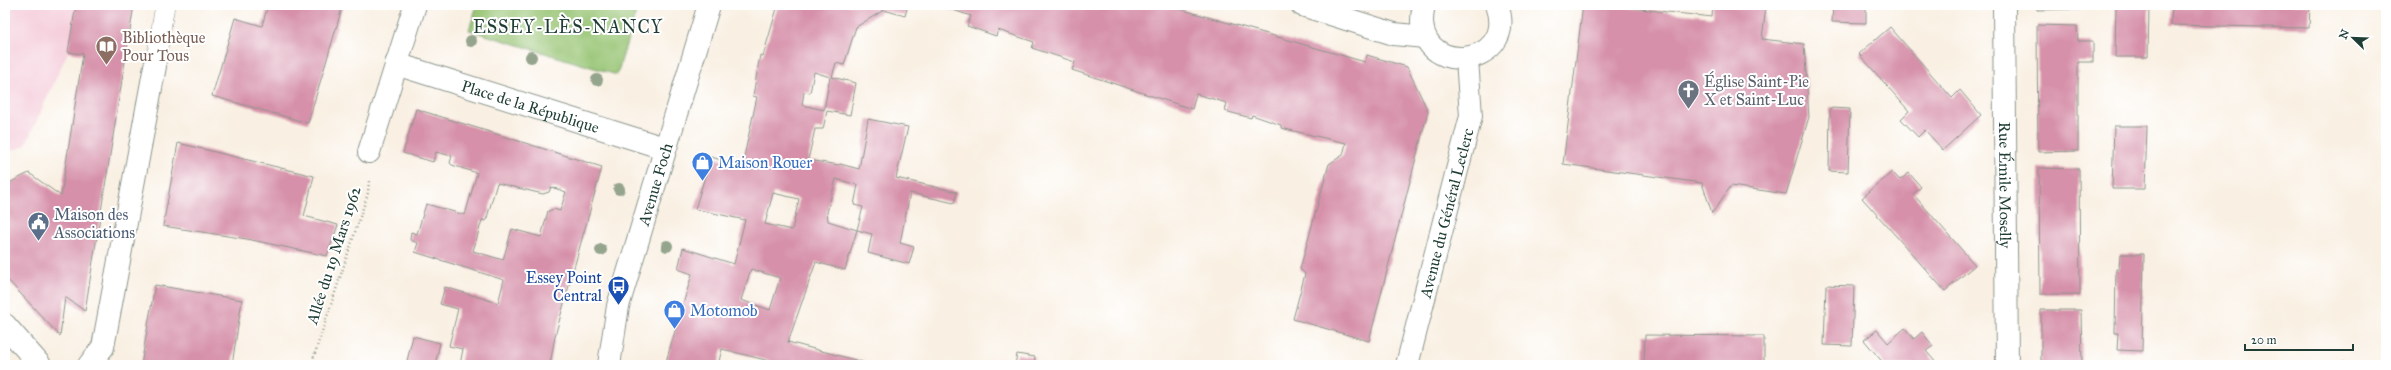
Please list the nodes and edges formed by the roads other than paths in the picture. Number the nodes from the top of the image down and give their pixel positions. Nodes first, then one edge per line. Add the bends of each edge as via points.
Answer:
1 (165, 5) edge
2 (414, 5) edge
3 (708, 5) edge
4 (1302, 5) edge
5 (1424, 5) edge
6 (1497, 5) edge
7 (2004, 5) edge
8 (1425, 37) junction
9 (1467, 59) junction
10 (396, 64) junction
11 (155, 66) joint
12 (664, 148) junction
13 (370, 152) road end
14 (5, 325) edge
15 (40, 365) edge
16 (89, 365) edge
17 (609, 365) edge
18 (1407, 365) edge
19 (2007, 365) edge

1 - 11 lane
2 - 10 street
3 - 12 street, Avenue Foch
4 - 8 street via 1394,34
5 - 8 street via 1421,19
6 - 9 street via 1501,14 1500,27 1494,42 1481,54
7 - 19 street, Rue Émile Moselly
8 - 9 street via 1434,49 1450,58
9 - 18 street, Avenue du Général Leclerc via 1471,116
10 - 12 street, Place de la République
10 - 13 street
11 - 16 street via 103,347
12 - 17 street, Avenue Foch via 618,306
14 - 15 street

